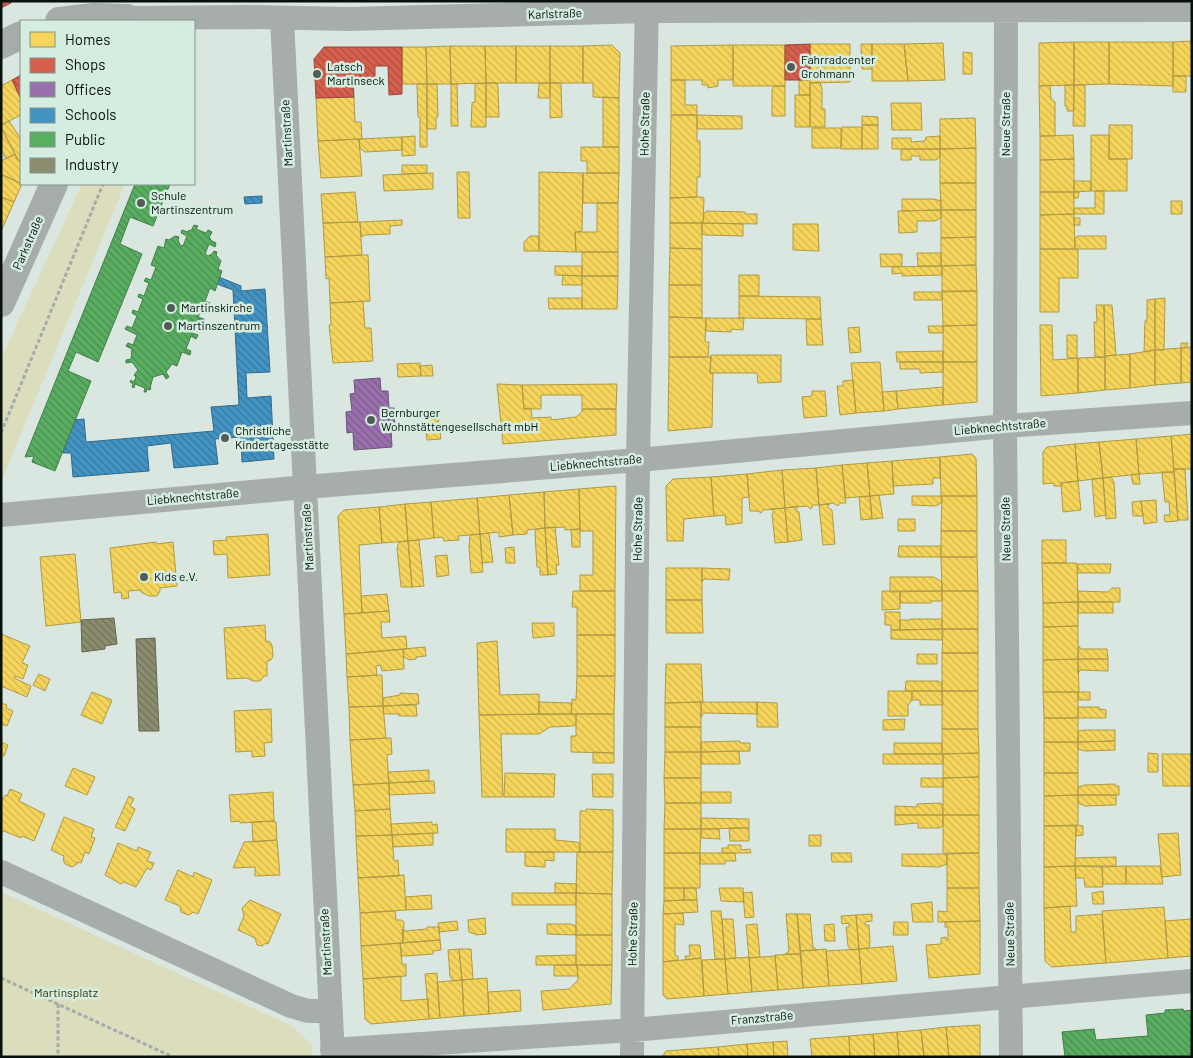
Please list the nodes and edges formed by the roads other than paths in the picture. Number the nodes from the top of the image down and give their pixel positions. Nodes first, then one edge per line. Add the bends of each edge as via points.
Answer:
1 (230, 1) edge
2 (647, 6) edge
3 (1006, 6) edge
4 (1192, 10) edge
5 (129, 13) edge
6 (249, 17) junction
7 (282, 18) junction
8 (68, 20) edge
9 (20, 36) edge
10 (1, 45) edge
11 (54, 185) edge
12 (1, 302) edge
13 (1192, 413) edge
14 (1005, 426) junction
15 (638, 460) junction
16 (305, 487) junction
17 (1, 514) edge
18 (1, 872) edge
19 (1192, 981) edge
20 (1010, 997) junction
21 (330, 1012) junction
22 (632, 1030) junction
23 (333, 1053) edge
24 (632, 1057) edge
25 (1011, 1057) edge

1 - 6 street
2 - 3 street, Karlstraße
2 - 7 street, Karlstraße via 349,19
2 - 15 street, Hohe Straße
3 - 4 street, Karlstraße
3 - 14 street, Neue Straße
5 - 6 street, Karlstraße
5 - 8 main road
6 - 7 street, Karlstraße
7 - 16 street, Martinstraße
9 - 10 main road
11 - 12 main road, Parkstraße
13 - 14 street, Liebknechtstraße
14 - 15 street, Liebknechtstraße
14 - 20 street, Neue Straße
15 - 16 street, Liebknechtstraße
15 - 22 street, Hohe Straße
16 - 17 street, Liebknechtstraße
16 - 21 street, Martinstraße
18 - 21 street via 291,1006
19 - 20 street, Franzstraße
20 - 22 street, Franzstraße
20 - 25 street, Neue Straße
21 - 23 street, Martinstraße
22 - 23 street, Franzstraße
22 - 24 street, Hohe Straße

